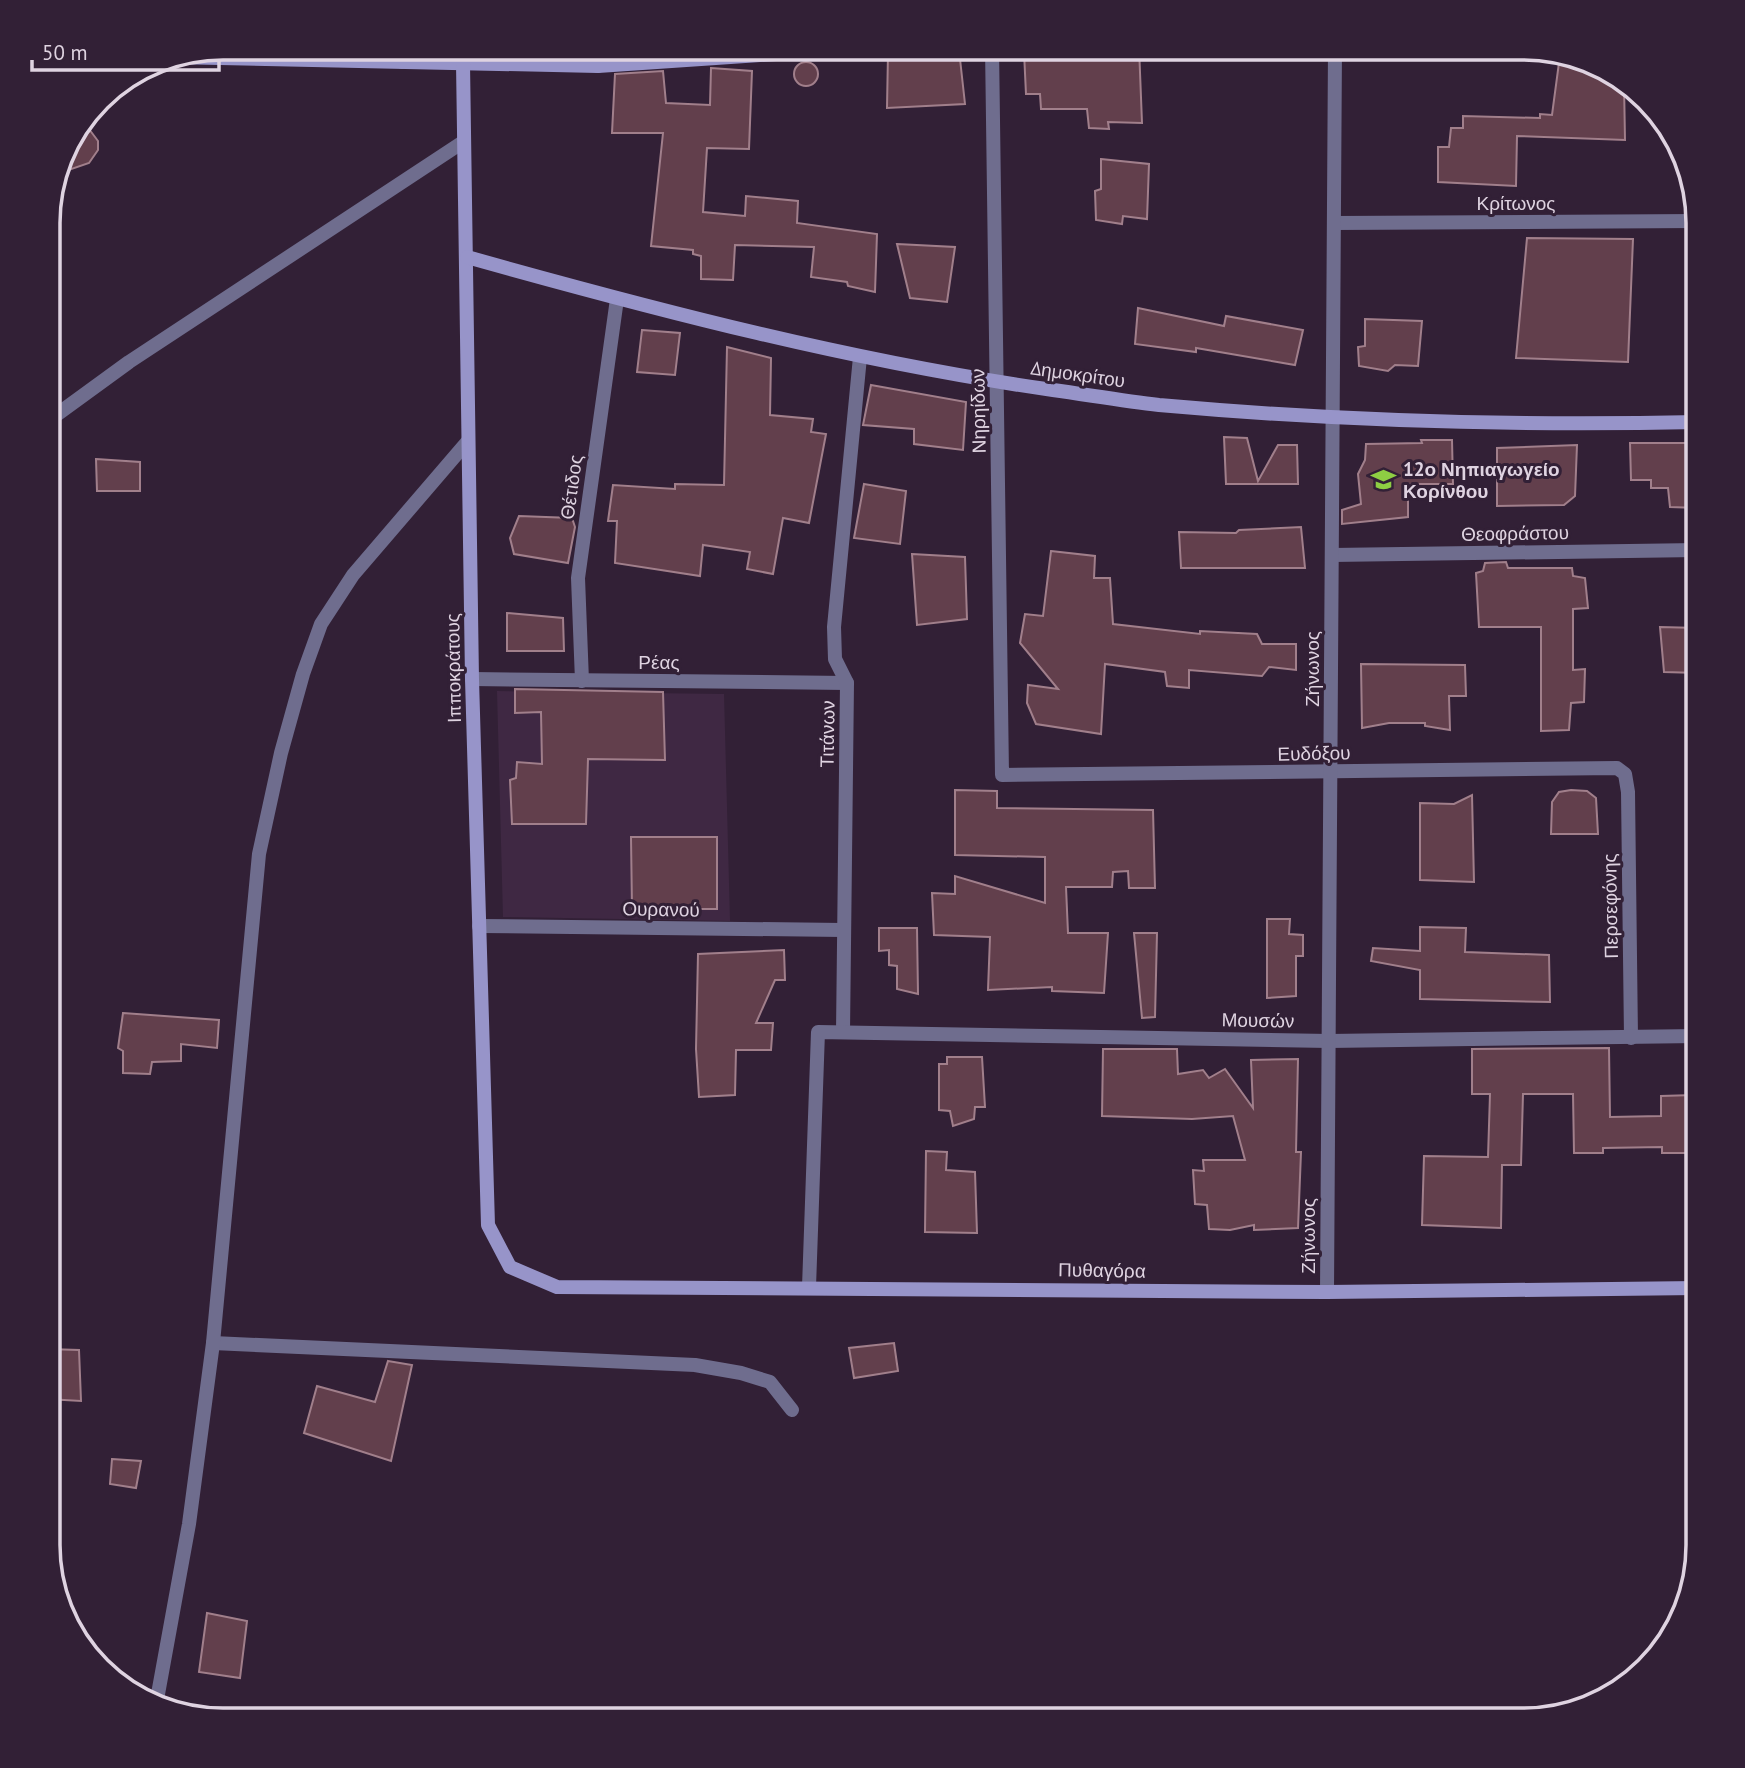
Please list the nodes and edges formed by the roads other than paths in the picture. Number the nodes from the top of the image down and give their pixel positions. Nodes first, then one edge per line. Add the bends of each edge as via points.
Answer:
1 (440, 60) edge
2 (598, 60) edge
3 (687, 60) edge
4 (992, 60) edge
5 (1335, 60) edge
6 (463, 63) junction
7 (598, 66) junction
8 (463, 142) junction
9 (1686, 221) edge
10 (1334, 223) junction
11 (467, 257) junction
12 (617, 299) junction
13 (860, 357) junction
14 (997, 382) junction
15 (60, 412) edge
16 (1333, 416) junction
17 (1686, 422) edge
18 (468, 441) junction
19 (1686, 550) edge
20 (1332, 555) junction
21 (472, 678) junction
22 (582, 681) junction
23 (847, 683) junction
24 (1331, 772) junction
25 (1625, 774) joint
26 (1002, 775) joint
27 (479, 926) junction
28 (843, 930) junction
29 (843, 1032) junction
30 (1686, 1036) edge
31 (1631, 1038) junction
32 (1329, 1041) junction
33 (510, 1267) joint
34 (809, 1287) junction
35 (1686, 1288) edge
36 (1327, 1292) junction
37 (213, 1343) junction
38 (792, 1410) dead end
39 (158, 1695) edge

1 - 6 street
2 - 7 street
3 - 7 street
4 - 14 street, Νηρηίδων
5 - 10 street, Ζήνωνος
6 - 7 street
6 - 8 street, Ιπποκράτους
8 - 11 street, Ιπποκράτους
8 - 15 street
9 - 10 street, Κρίτωνος
10 - 16 street, Ζήνωνος
11 - 12 street, Δημοκρίτου
11 - 18 street, Ιπποκράτους
12 - 13 street, Δημοκρίτου
12 - 22 street, Θέτιδος via 578,578
13 - 14 street, Δημοκρίτου
13 - 23 street, Τιτάνων via 834,627 835,659
14 - 16 street, Δημοκρίτου via 1157,404
14 - 26 street, Νηρηίδων
16 - 17 street, Δημοκρίτου via 1544,426
16 - 20 street, Ζήνωνος
18 - 21 street, Ιπποκράτους
18 - 37 street via 353,575 321,624 303,674 259,854
19 - 20 street, Θεοφράστου
20 - 24 street, Ζήνωνος
21 - 22 street, Ρέας
21 - 27 street, Ιπποκράτους
22 - 23 street, Ρέας
23 - 28 street, Τιτάνων
24 - 25 street, Ευδόξου via 1606,766
24 - 26 street, Ευδόξου
24 - 32 street, Ζήνωνος
25 - 31 street, Περσεφόνης
27 - 28 street, Ουρανού
27 - 33 street, Ιπποκράτους via 488,1225
28 - 29 street, Τιτάνων
29 - 32 street, Μουσών
29 - 34 street, Μουσών via 818,1032
30 - 31 street, Μουσών
31 - 32 street, Μουσών
32 - 36 street, Ζήνωνος
33 - 34 street, Πυθαγόρα via 557,1287
34 - 36 street, Πυθαγόρα
35 - 36 street, Πυθαγόρα
37 - 38 street via 695,1365 770,1382
37 - 39 street

